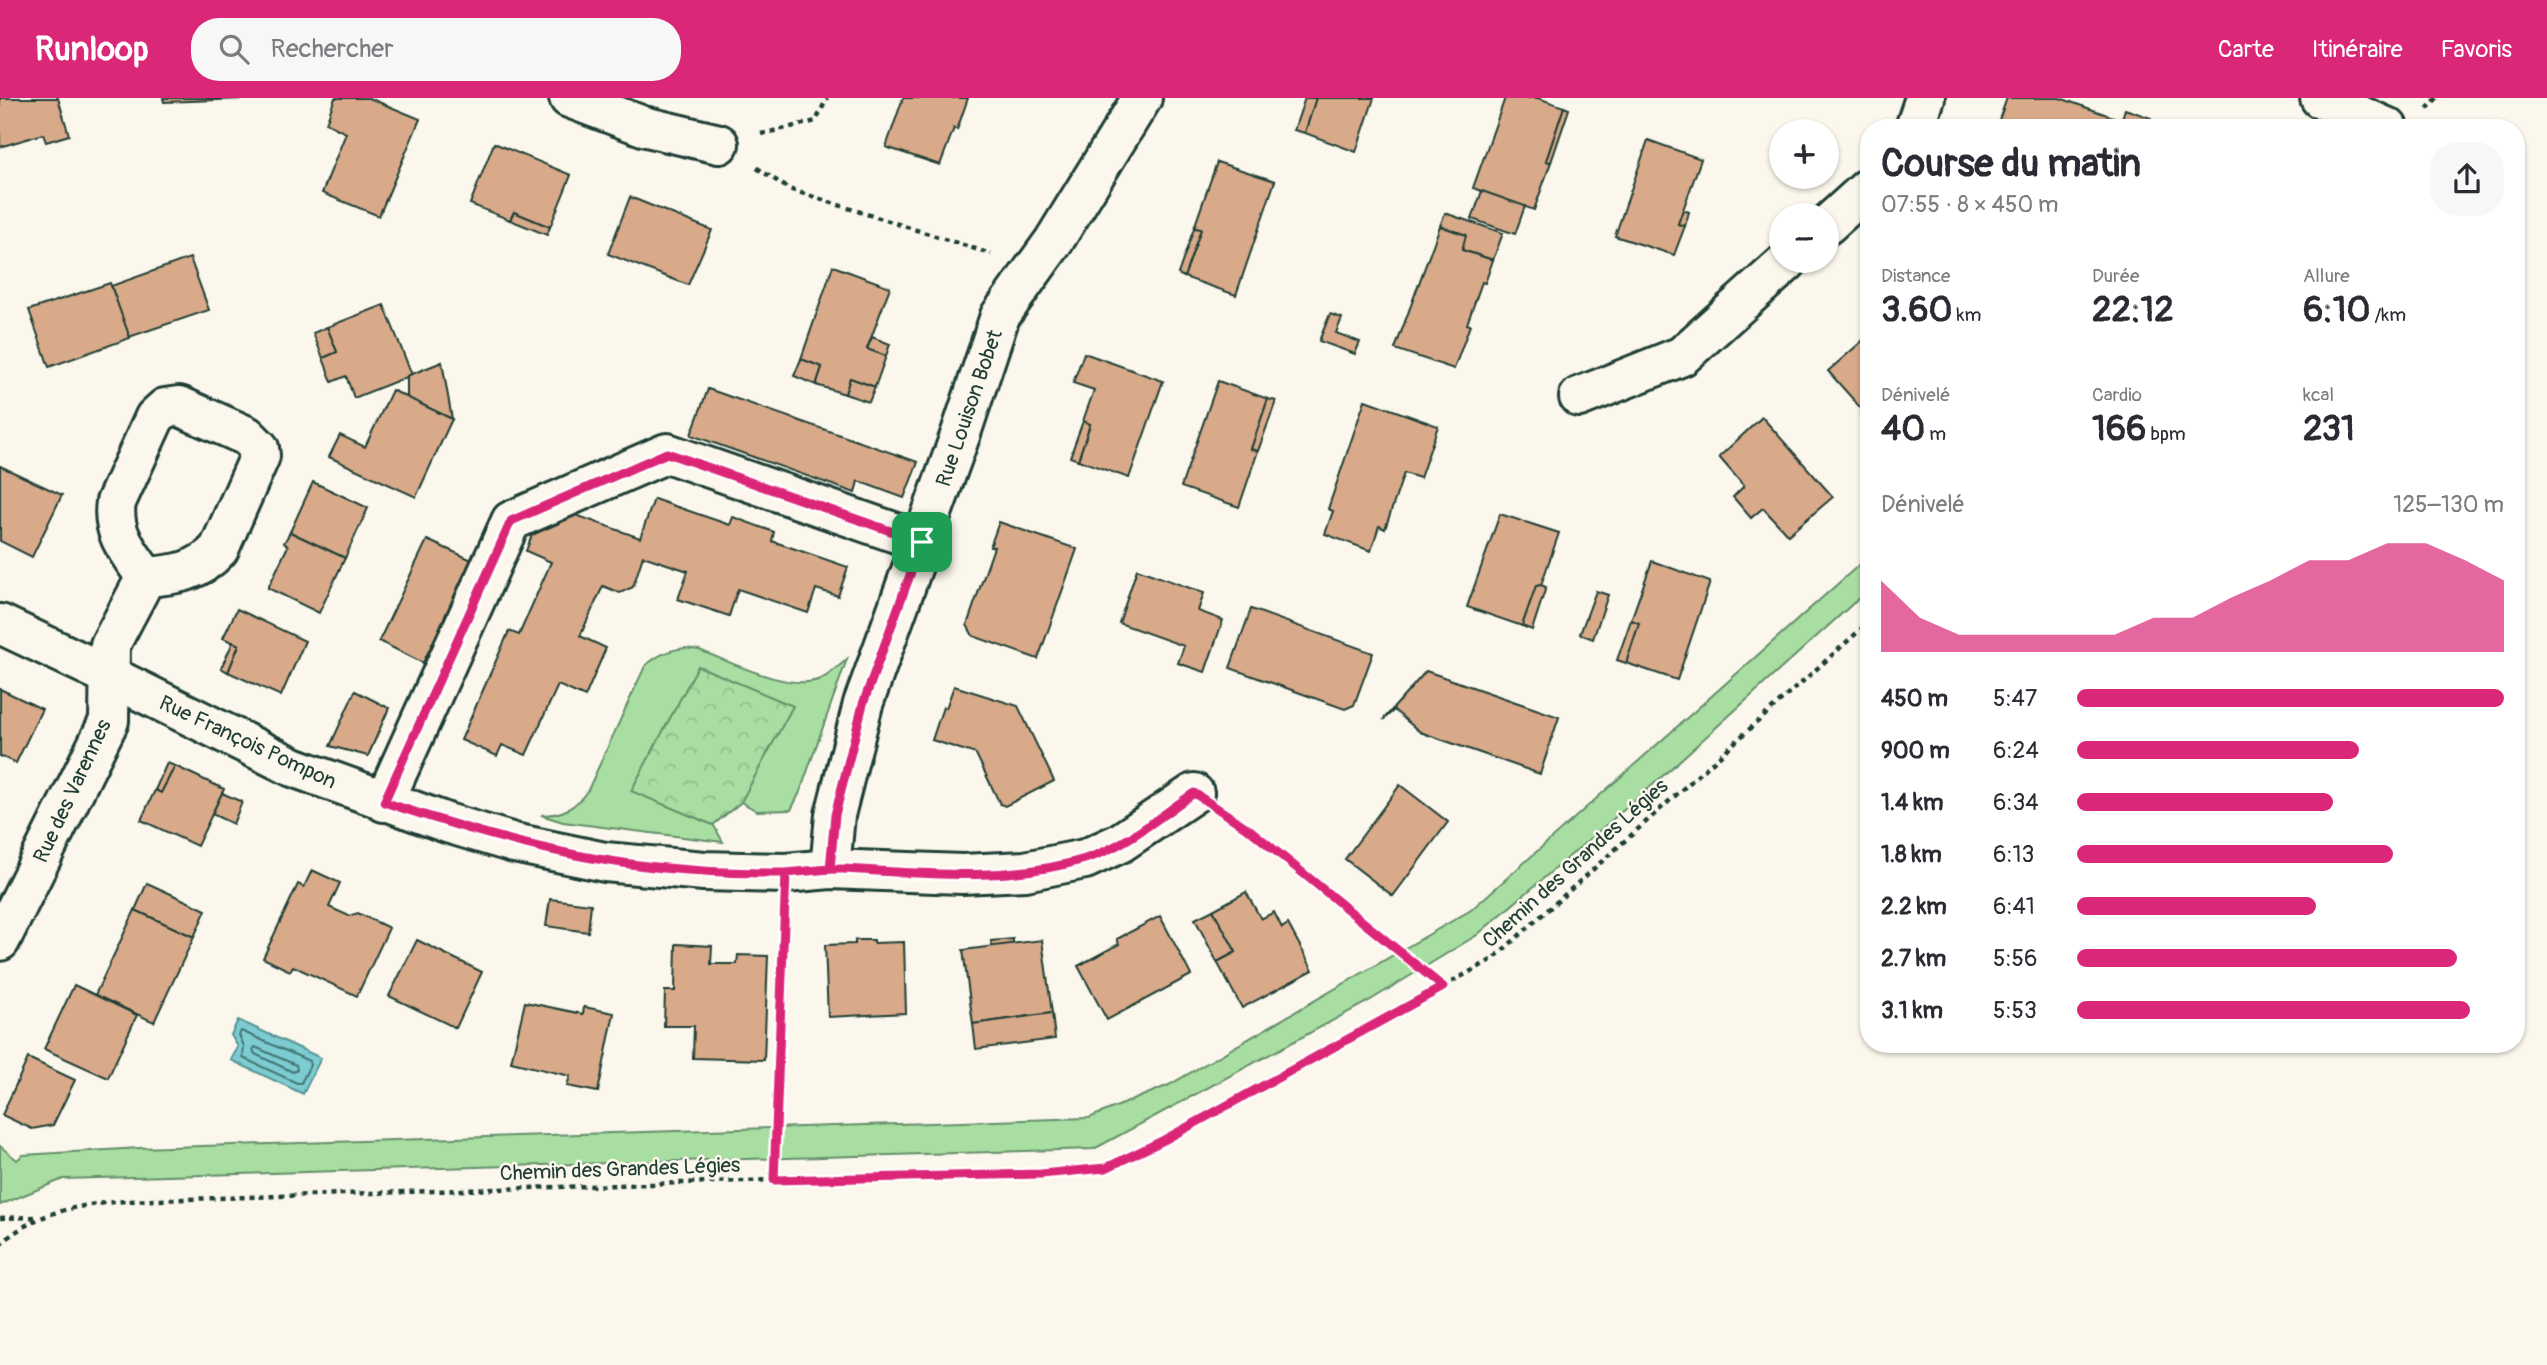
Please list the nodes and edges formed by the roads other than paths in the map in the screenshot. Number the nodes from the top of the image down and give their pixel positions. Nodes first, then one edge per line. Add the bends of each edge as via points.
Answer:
1 (569, 98) edge
2 (1142, 98) edge
3 (1925, 98) edge
4 (2320, 98) edge
5 (1918, 119) edge
6 (2368, 119) edge
7 (719, 144) road end
8 (1860, 195) edge
9 (1839, 214) edge
10 (1775, 273) edge
11 (1579, 397) dead end
12 (922, 542) junction
13 (146, 577) junction
14 (0, 624) edge
15 (110, 676) junction
16 (1194, 793) road end
17 (384, 802) junction
18 (830, 869) junction
19 (0, 941) edge

1 - 7 street via 643,126
2 - 12 street, Rue Louison Bobet via 1054,241 1000,316
3 - 5 street
4 - 6 street
8 - 9 street
10 - 11 street via 1682,356
12 - 17 street via 667,453 511,521
12 - 18 street, Rue Louison Bobet via 863,704 835,815
13 - 13 street via 121,542 114,516 116,502 155,416 165,408 179,406 247,436 259,448 260,456 211,558 192,570
13 - 15 street, Rue des Varennes via 110,645
14 - 15 street, Rue François Pompon
15 - 17 street, Rue François Pompon via 293,767
15 - 19 street, Rue des Varennes via 108,721
16 - 18 street, Rue François Pompon via 1120,843 1086,859 1025,871 962,874
17 - 18 street, Rue François Pompon via 514,842 605,862 704,871

